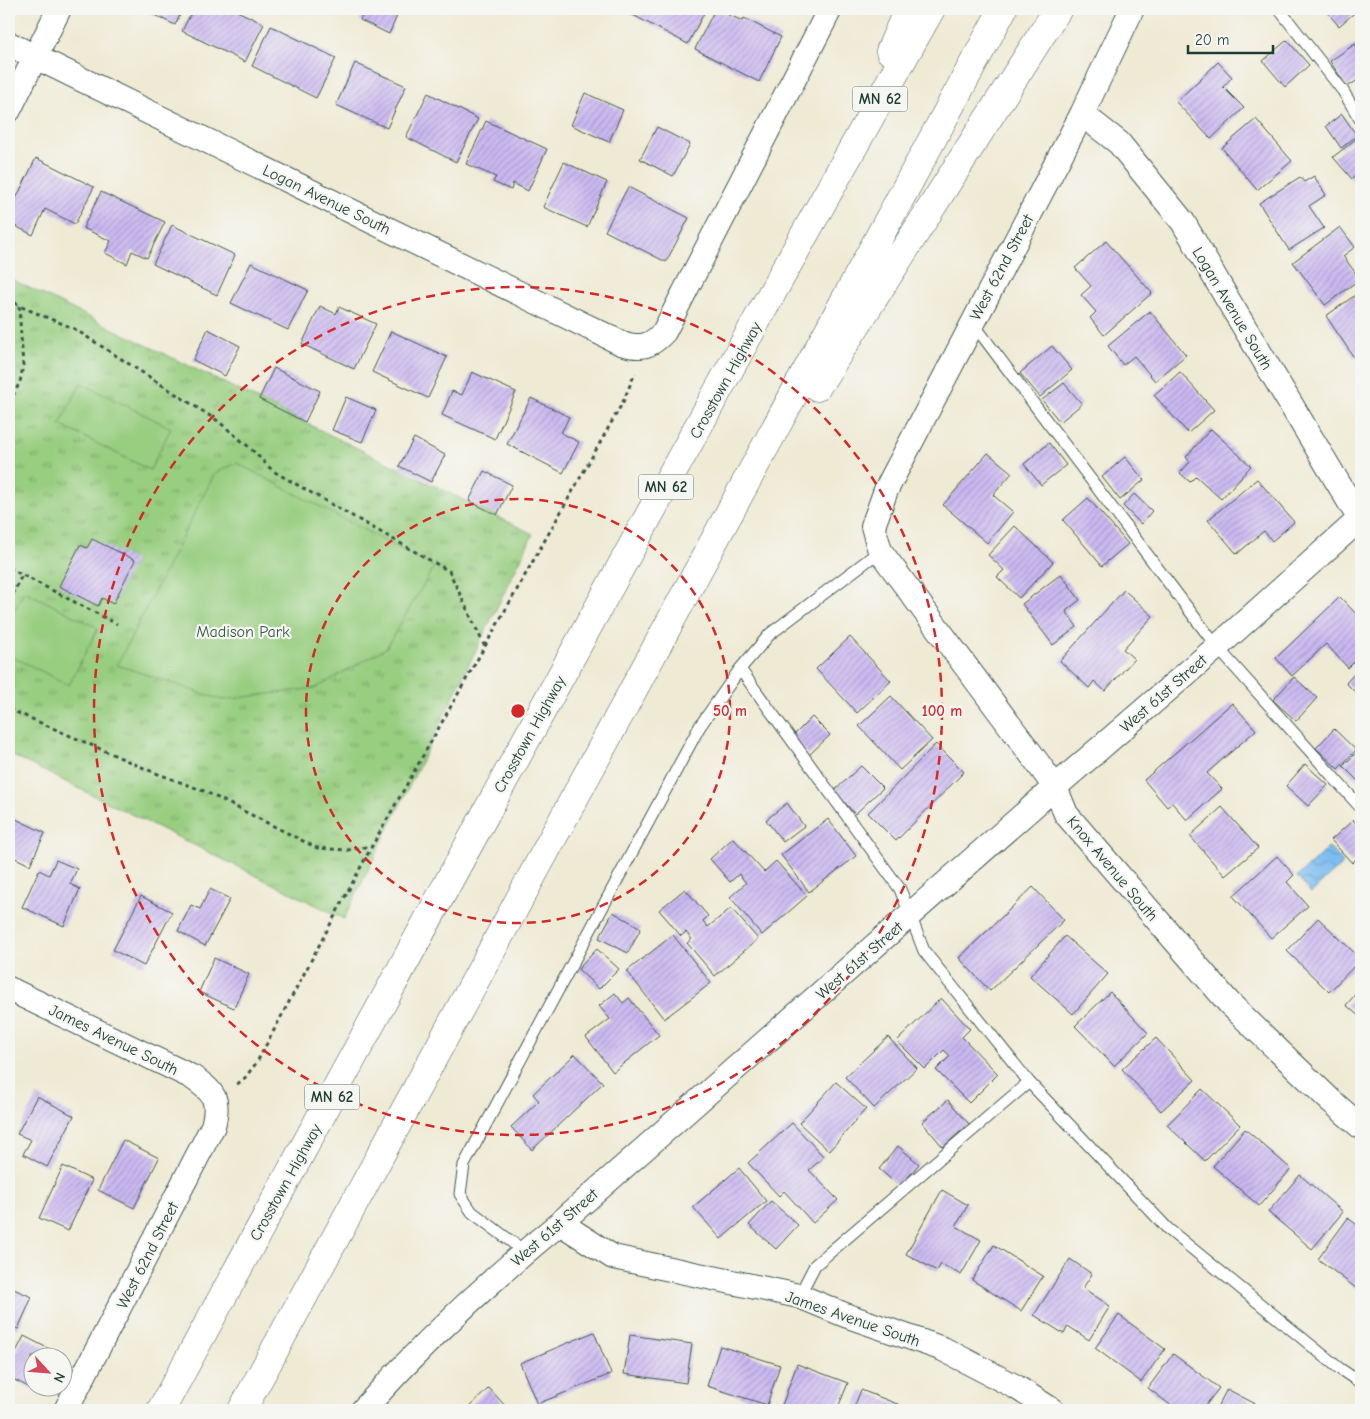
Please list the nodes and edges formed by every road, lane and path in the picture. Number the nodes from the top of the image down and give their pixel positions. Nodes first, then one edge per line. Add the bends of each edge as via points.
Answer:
1 (59, 9) edge
2 (830, 9) edge
3 (908, 9) edge
4 (931, 9) edge
5 (1004, 9) edge
6 (1058, 9) edge
7 (1132, 9) edge
8 (1279, 9) edge
9 (9, 44) edge
10 (35, 57) junction
11 (9, 110) edge
12 (1082, 114) junction
13 (1361, 121) edge
14 (829, 190) junction
15 (9, 297) edge
16 (19, 306) junction
17 (972, 322) junction
18 (646, 346) junction
19 (9, 403) edge
20 (1361, 519) edge
21 (874, 526) joint
22 (880, 552) junction
23 (9, 568) edge
24 (22, 575) junction
25 (9, 602) edge
26 (681, 602) junction
27 (117, 624) dead end
28 (484, 646) junction
29 (1217, 647) junction
30 (740, 669) junction
31 (9, 709) edge
32 (1055, 787) junction
33 (1361, 808) edge
34 (372, 846) junction
35 (910, 915) junction
36 (9, 989) edge
37 (1029, 1082) junction
38 (215, 1097) junction
39 (1361, 1127) edge
40 (560, 1223) junction
41 (525, 1252) junction
42 (799, 1296) junction
43 (1361, 1383) edge
44 (66, 1410) edge
45 (161, 1410) edge
46 (242, 1410) edge
47 (363, 1410) edge
48 (1052, 1410) edge

1 - 10 street
2 - 18 street via 664,332 654,343
3 - 14 highway
4 - 14 highway, Crosstown Highway / MN 62
5 - 26 highway
6 - 26 highway
7 - 12 street, West 62nd Street
8 - 13 lane via 1343,90
9 - 10 street, Logan Avenue South
10 - 11 street
10 - 18 street, Logan Avenue South via 621,343 632,347
12 - 17 street, West 62nd Street
12 - 20 street, Logan Avenue South via 1119,143 1182,222
14 - 45 highway, Crosstown Highway / MN 62
15 - 16 path
16 - 19 path via 23,366 20,382
16 - 28 path via 74,328 218,421 273,472 449,571
17 - 21 street, West 62nd Street via 886,490
17 - 29 lane
18 - 28 path via 623,402
20 - 29 street, West 61st Street
21 - 22 street, Knox Avenue South
22 - 30 lane via 770,634
22 - 32 street, Knox Avenue South
23 - 24 path
24 - 25 path
24 - 27 path
26 - 46 highway
28 - 34 path
29 - 32 street, West 61st Street
29 - 33 lane
30 - 35 lane via 900,889
30 - 41 lane via 700,726 464,1165 460,1194 472,1212
31 - 34 path via 152,772 204,791 316,848 348,850
32 - 35 street, West 61st Street
32 - 39 street, Knox Avenue South via 1066,814 1229,1003
34 - 38 path via 258,1062 244,1079
35 - 37 lane via 924,951
35 - 40 street, West 61st Street
36 - 38 street, James Avenue South via 192,1077
37 - 42 lane via 816,1265
37 - 43 lane via 1168,1229
38 - 44 street, West 62nd Street via 217,1112 214,1126
40 - 41 street, West 61st Street
40 - 42 street, James Avenue South via 613,1257
41 - 47 street, West 61st Street via 454,1316
42 - 48 street, James Avenue South via 943,1350 1016,1387

